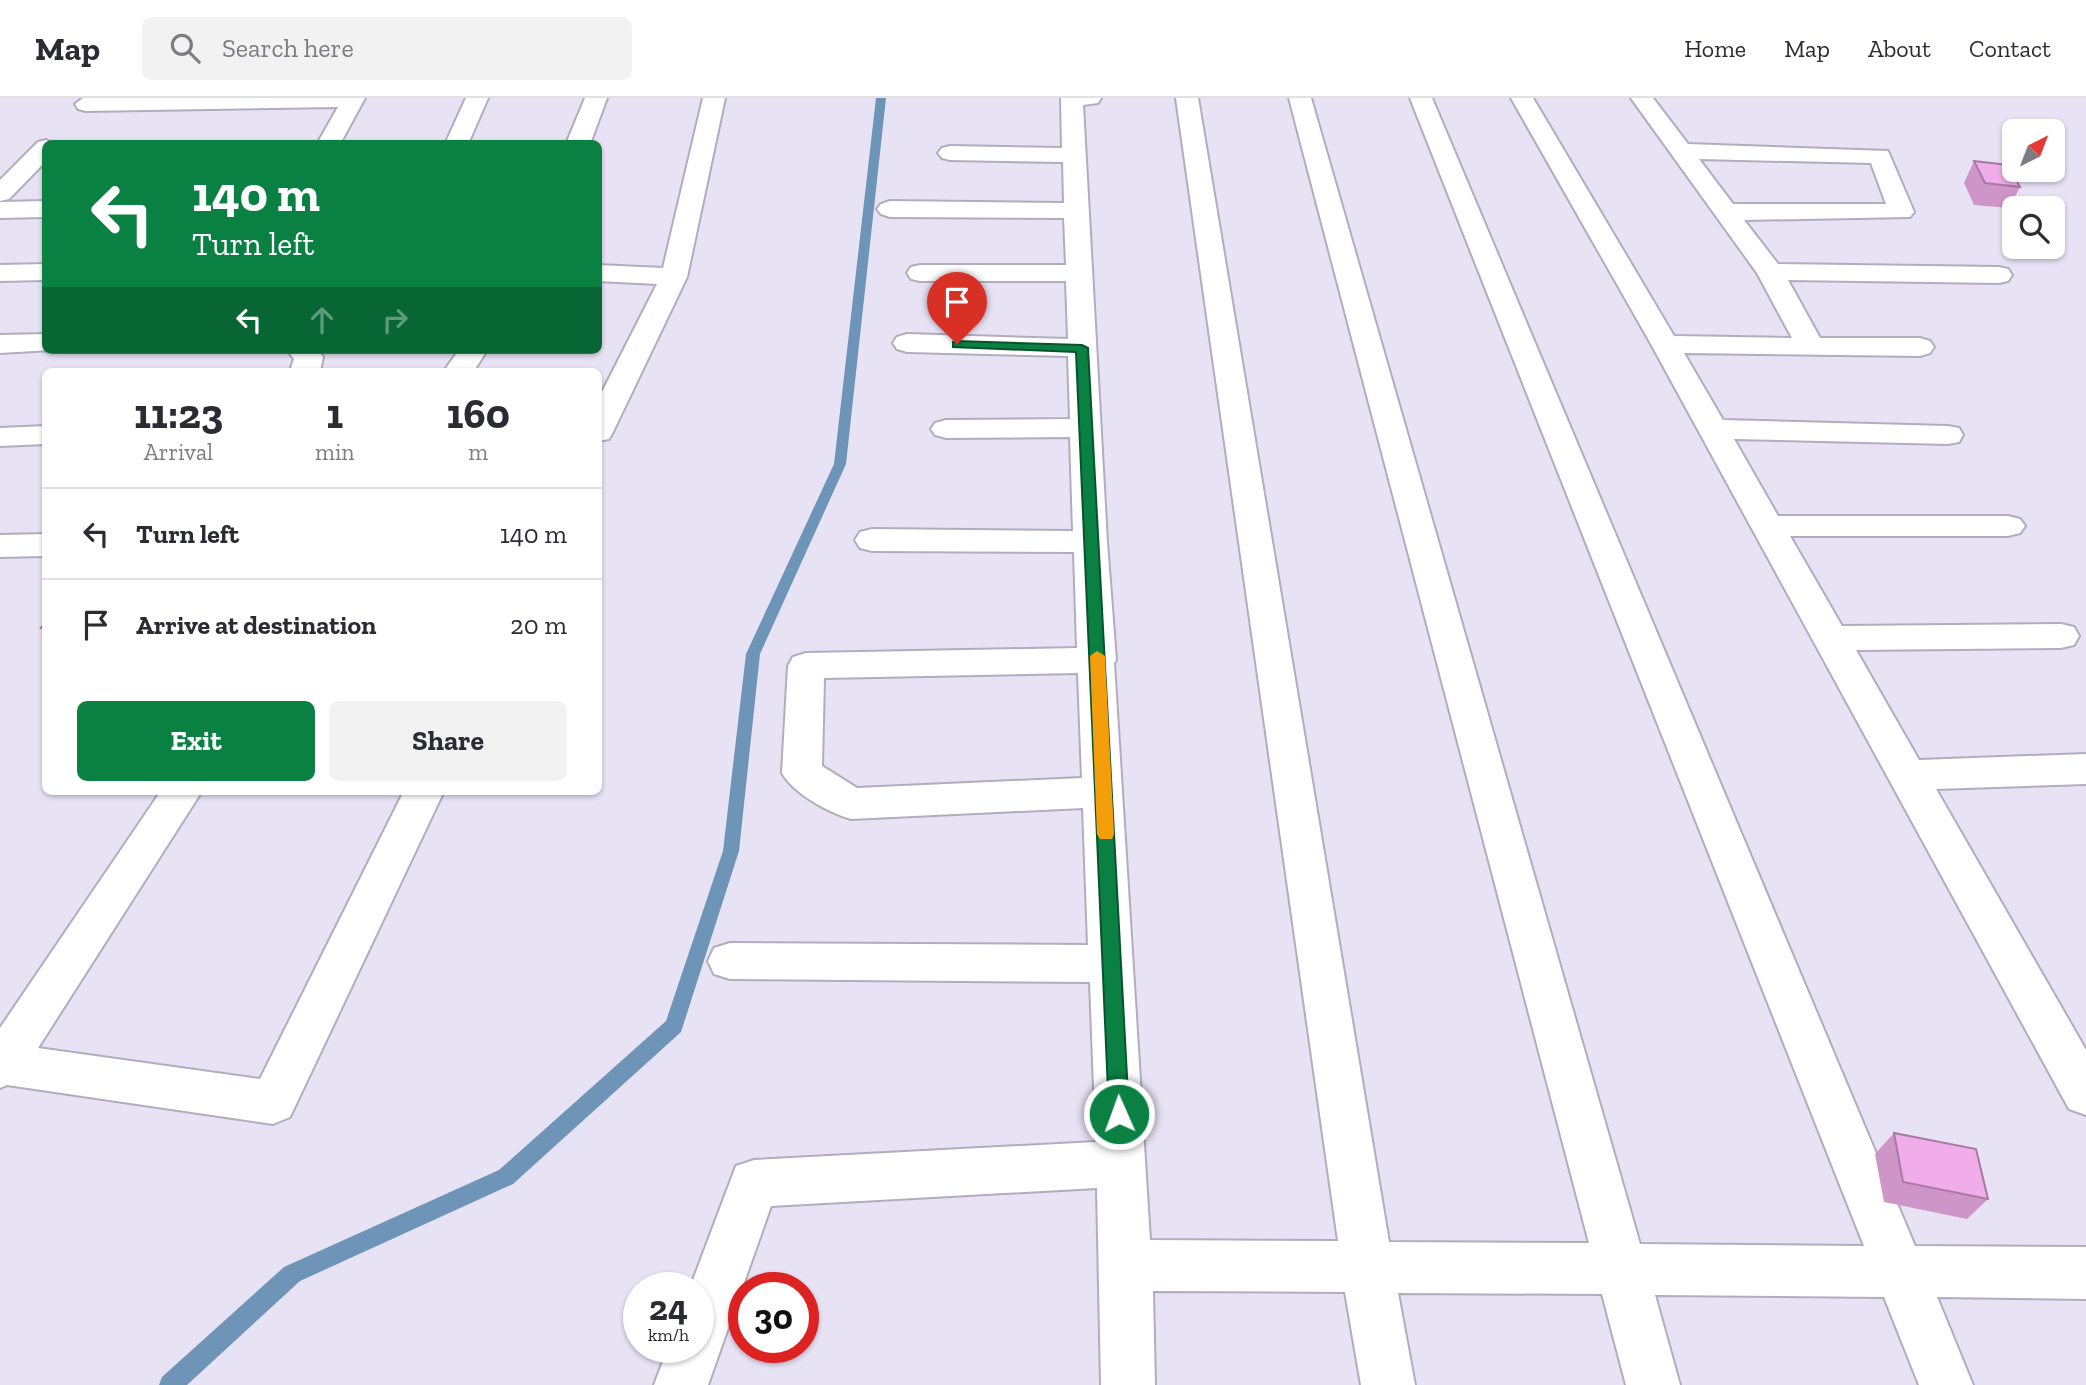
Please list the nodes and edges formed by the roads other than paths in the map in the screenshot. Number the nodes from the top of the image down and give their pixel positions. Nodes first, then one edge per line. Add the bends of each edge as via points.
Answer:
1 (477, 98) edge
2 (596, 98) edge
3 (714, 98) edge
4 (1090, 98) edge
5 (1187, 98) edge
6 (1300, 98) edge
7 (1420, 98) edge
8 (1522, 98) edge
9 (1642, 98) edge
10 (353, 99) edge
11 (89, 101) edge
12 (53, 140) edge
13 (330, 140) edge
14 (458, 140) edge
15 (580, 140) edge
16 (42, 151) edge
17 (1680, 151) junction
18 (950, 153) dead end
19 (1074, 155) junction
20 (0, 194) edge
21 (0, 209) edge
22 (42, 209) edge
23 (890, 209) dead end
24 (1077, 211) junction
25 (1727, 212) junction
26 (42, 272) edge
27 (1770, 272) junction
28 (0, 273) edge
29 (602, 273) edge
30 (1080, 273) junction
31 (920, 274) dead end
32 (1999, 275) dead end
33 (674, 277) junction
34 (42, 343) edge
35 (907, 343) dead end
36 (0, 344) edge
37 (1665, 344) junction
38 (1920, 347) dead end
39 (1082, 348) junction
40 (1811, 348) junction
41 (602, 424) edge
42 (1086, 428) junction
43 (946, 429) dead end
44 (1713, 429) junction
45 (42, 435) edge
46 (1948, 435) dead end
47 (0, 437) edge
48 (1767, 526) junction
49 (2008, 526) dead end
50 (872, 540) dead end
51 (1090, 542) junction
52 (42, 545) edge
53 (0, 546) edge
54 (2061, 636) dead end
55 (1829, 638) junction
56 (1098, 660) junction
57 (2086, 769) edge
58 (1907, 775) junction
59 (1104, 792) junction
60 (179, 795) edge
61 (422, 795) edge
62 (730, 961) dead end
63 (1112, 964) junction
64 (1, 1065) edge
65 (2086, 1094) edge
66 (1121, 1164) junction
67 (1126, 1265) junction
68 (1367, 1266) junction
69 (1619, 1268) junction
70 (1898, 1271) junction
71 (2086, 1272) edge
72 (714, 1293) edge
73 (689, 1363) edge
74 (681, 1385) edge
75 (1128, 1385) edge
76 (1388, 1385) edge
77 (1653, 1385) edge
78 (1946, 1385) edge

1 - 14 street
2 - 15 street
3 - 33 street
4 - 19 street via 1072,98
5 - 68 street
6 - 69 street
7 - 70 street
8 - 37 street
9 - 17 street
10 - 11 street
10 - 13 street
11 - 12 street
16 - 20 street
17 - 25 street
17 - 25 street via 1880,156 1901,212
18 - 19 street
19 - 24 street
21 - 22 street
23 - 24 street
24 - 30 street
25 - 27 street
26 - 28 street
27 - 32 street
27 - 40 street
29 - 33 street
30 - 31 street
30 - 39 street
33 - 41 street
34 - 36 street
35 - 39 street
37 - 40 street
37 - 44 street
38 - 40 street
39 - 42 street
42 - 43 street
42 - 51 street
44 - 46 street
44 - 48 street
45 - 47 street
48 - 49 street
48 - 55 street
50 - 51 street
51 - 56 street
52 - 53 street
54 - 55 street
55 - 58 street
56 - 59 street
56 - 59 street via 806,666 802,773 851,804
57 - 58 street
58 - 65 street
59 - 63 street
60 - 64 street
61 - 64 street via 273,1102
62 - 63 street
63 - 66 street
66 - 67 street
66 - 72 street via 754,1183
67 - 68 street
67 - 75 street
68 - 69 street
68 - 76 street
69 - 70 street
69 - 77 street
70 - 71 street
70 - 78 street
73 - 74 street

